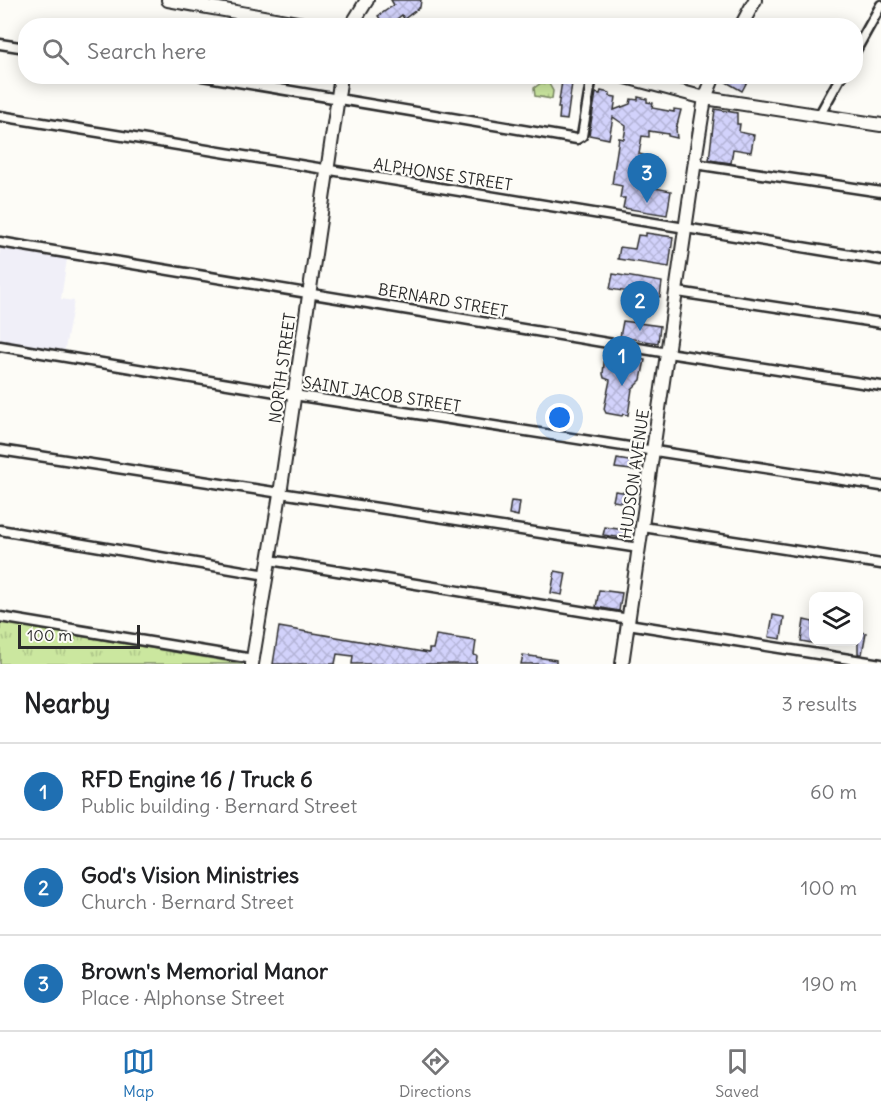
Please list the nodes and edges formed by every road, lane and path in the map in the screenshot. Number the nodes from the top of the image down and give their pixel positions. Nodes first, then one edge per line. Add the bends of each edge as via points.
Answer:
1 (168, 0) edge
2 (367, 0) edge
3 (755, 0) edge
4 (209, 3) edge
5 (881, 5) edge
6 (277, 18) edge
7 (356, 18) edge
8 (745, 18) edge
9 (863, 36) edge
10 (0, 44) edge
11 (18, 47) edge
12 (251, 84) edge
13 (340, 84) edge
14 (591, 84) edge
15 (652, 84) edge
16 (711, 84) edge
17 (837, 84) edge
18 (338, 98) junction
19 (705, 98) junction
20 (0, 116) edge
21 (819, 116) junction
22 (881, 125) edge
23 (695, 164) junction
24 (327, 170) junction
25 (881, 192) edge
26 (685, 229) junction
27 (0, 242) edge
28 (881, 260) edge
29 (678, 292) junction
30 (309, 293) junction
31 (881, 323) edge
32 (0, 346) edge
33 (668, 353) junction
34 (881, 386) edge
35 (294, 395) junction
36 (0, 450) edge
37 (654, 452) junction
38 (881, 486) edge
39 (280, 494) junction
40 (643, 527) junction
41 (0, 530) edge
42 (639, 548) junction
43 (270, 560) junction
44 (881, 564) edge
45 (267, 575) junction
46 (0, 618) edge
47 (628, 622) junction
48 (252, 662) edge
49 (622, 664) edge
50 (881, 664) edge

1 - 4 main road
2 - 7 main road
3 - 8 main road
4 - 6 main road
5 - 9 street
10 - 11 street
12 - 18 street
13 - 18 main road, NORTH STREET
14 - 18 street via 582,136 577,139
15 - 19 main road
16 - 19 main road, HUDSON AVENUE
17 - 21 street
18 - 24 main road, NORTH STREET
19 - 21 main road
19 - 23 main road, HUDSON AVENUE
20 - 24 street, ALPHONSE STREET
21 - 22 main road
23 - 25 street
23 - 26 main road, HUDSON AVENUE
24 - 26 street, ALPHONSE STREET
24 - 30 main road, NORTH STREET
26 - 28 street, ALPHONSE STREET
26 - 29 main road, HUDSON AVENUE
27 - 30 street, BERNARD STREET
29 - 31 street
29 - 33 main road, HUDSON AVENUE
30 - 33 street, BERNARD STREET
30 - 35 main road, NORTH STREET
32 - 35 street, SAINT JACOB STREET
33 - 34 street, BERNARD STREET
33 - 37 main road, HUDSON AVENUE
35 - 37 street, SAINT JACOB STREET
35 - 39 main road, NORTH STREET
36 - 39 street
37 - 38 street, SAINT JACOB STREET
37 - 40 main road, HUDSON AVENUE
39 - 42 street
39 - 43 main road, NORTH STREET
40 - 42 main road, HUDSON AVENUE
40 - 44 street
41 - 45 street
42 - 47 main road, HUDSON AVENUE
43 - 45 main road, NORTH STREET
43 - 47 street
45 - 48 main road, NORTH STREET
46 - 48 street
47 - 49 main road, HUDSON AVENUE
47 - 50 street

